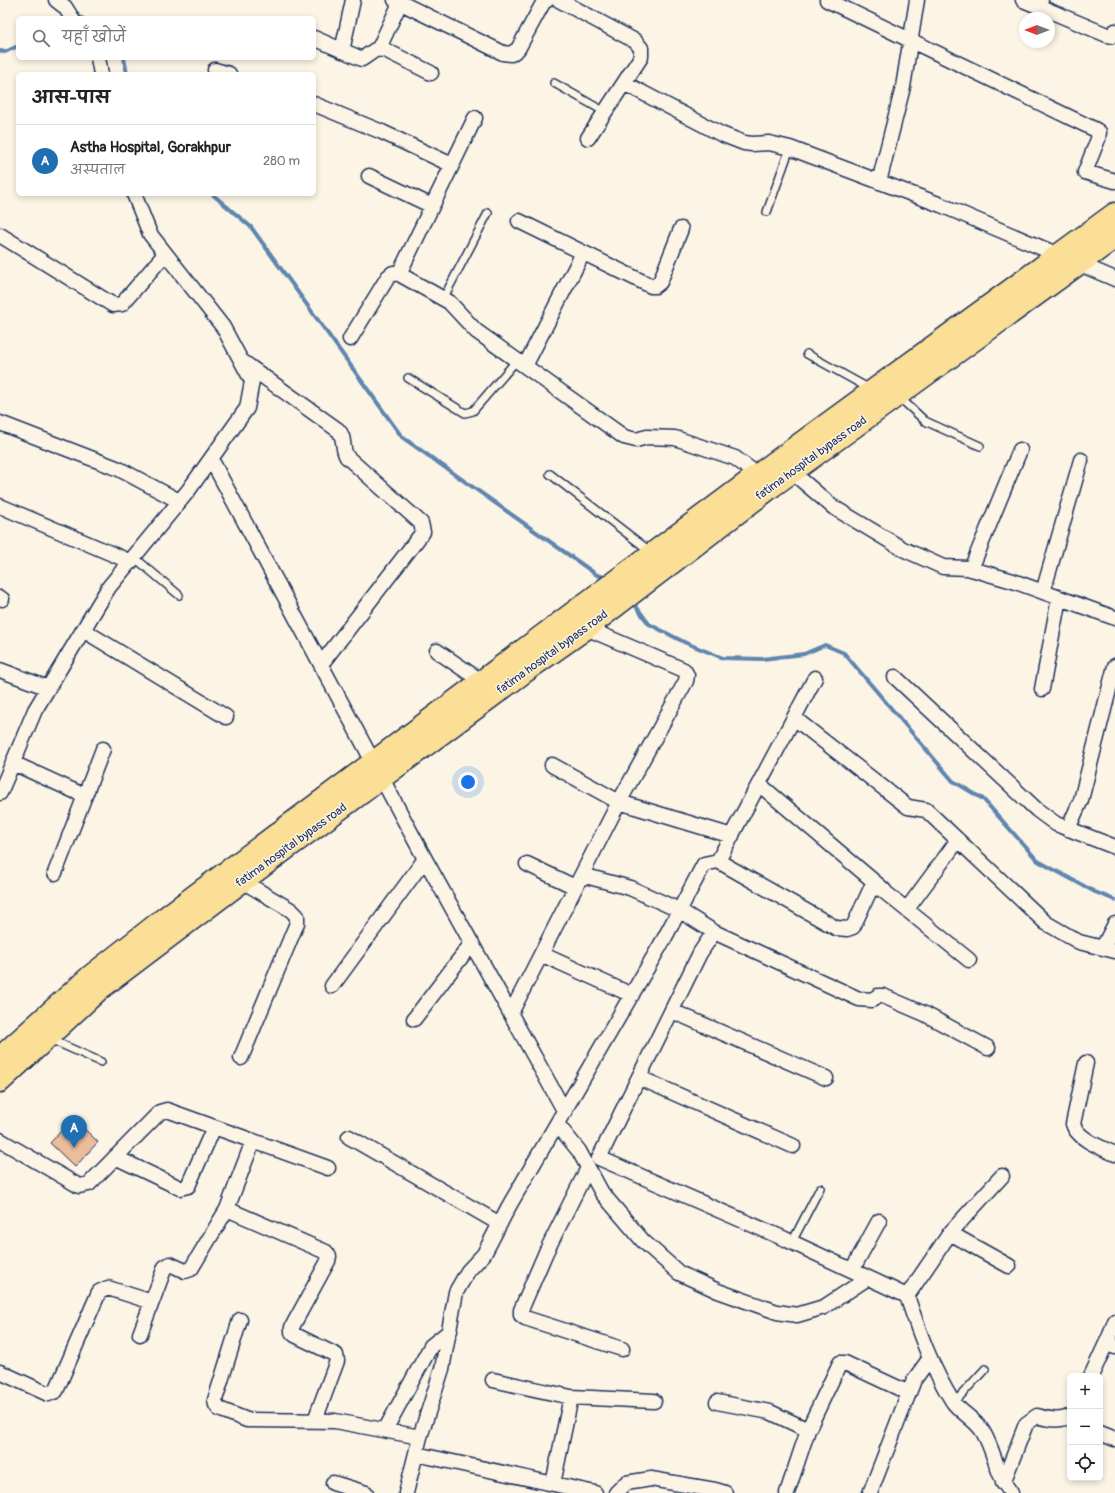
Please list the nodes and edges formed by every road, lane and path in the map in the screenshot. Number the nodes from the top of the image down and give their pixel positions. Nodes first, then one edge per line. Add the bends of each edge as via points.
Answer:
1 (353, 0) edge
2 (547, 0) edge
3 (559, 0) edge
4 (827, 0) edge
5 (917, 0) edge
6 (1023, 0) edge
7 (397, 1) edge
8 (1040, 3) edge
9 (1115, 31) edge
10 (316, 39) edge
11 (910, 41) junction
12 (379, 48) junction
13 (342, 51) junction
14 (98, 60) edge
15 (215, 70) dead end
16 (102, 72) edge
17 (222, 72) edge
18 (431, 73) dead end
19 (554, 83) dead end
20 (624, 83) junction
21 (316, 105) edge
22 (605, 112) junction
23 (474, 118) dead end
24 (588, 138) dead end
25 (790, 148) junction
26 (452, 165) junction
27 (369, 176) dead end
28 (1115, 181) edge
29 (879, 182) junction
30 (135, 196) edge
31 (432, 206) junction
32 (767, 212) dead end
33 (488, 213) dead end
34 (1115, 214) edge
35 (519, 221) dead end
36 (681, 229) dead end
37 (0, 235) edge
38 (1115, 237) edge
39 (583, 253) junction
40 (165, 254) junction
41 (1058, 256) junction
42 (1078, 265) junction
43 (399, 274) junction
44 (1115, 280) edge
45 (443, 299) junction
46 (350, 339) dead end
47 (807, 354) dead end
48 (239, 359) junction
49 (521, 363) junction
50 (408, 378) dead end
51 (873, 391) junction
52 (896, 395) junction
53 (0, 423) edge
54 (980, 446) dead end
55 (1020, 450) dead end
56 (211, 459) junction
57 (1081, 460) dead end
58 (787, 465) junction
59 (550, 474) dead end
60 (758, 475) junction
61 (179, 501) junction
62 (0, 506) edge
63 (653, 554) junction
64 (133, 560) junction
65 (971, 569) junction
66 (1043, 592) junction
67 (179, 595) dead end
68 (1059, 598) junction
69 (1115, 618) edge
70 (586, 628) junction
71 (84, 630) junction
72 (438, 651) dead end
73 (527, 658) junction
74 (322, 663) junction
75 (1115, 666) edge
76 (0, 670) edge
77 (895, 677) dead end
78 (815, 678) dead end
79 (481, 681) junction
80 (48, 688) junction
81 (1042, 689) dead end
82 (226, 717) dead end
83 (794, 718) junction
84 (104, 749) dead end
85 (13, 763) junction
86 (552, 765) dead end
87 (379, 770) junction
88 (759, 784) junction
89 (0, 793) edge
90 (85, 796) junction
91 (619, 802) junction
92 (1068, 829) junction
93 (732, 836) junction
94 (958, 840) junction
95 (1115, 847) edge
96 (425, 859) junction
97 (718, 861) junction
98 (527, 864) dead end
99 (56, 873) dead end
100 (582, 875) junction
101 (242, 881) junction
102 (575, 887) junction
103 (887, 893) junction
104 (907, 909) junction
105 (679, 910) junction
106 (1115, 924) edge
107 (714, 932) junction
108 (472, 943) junction
109 (1109, 949) edge
110 (541, 954) junction
111 (969, 960) dead end
112 (332, 986) dead end
113 (632, 995) junction
114 (672, 1011) junction
115 (511, 1013) junction
116 (414, 1019) dead end
117 (41, 1031) junction
118 (988, 1048) dead end
119 (0, 1058) edge
120 (241, 1058) dead end
121 (101, 1062) dead end
122 (1086, 1063) dead end
123 (640, 1078) junction
124 (826, 1078) dead end
125 (0, 1081) edge
126 (565, 1112) junction
127 (558, 1124) junction
128 (214, 1127) junction
129 (349, 1137) dead end
130 (0, 1140) edge
131 (253, 1141) junction
132 (792, 1146) dead end
133 (1115, 1154) edge
134 (115, 1158) junction
135 (599, 1158) junction
136 (328, 1168) dead end
137 (590, 1172) junction
138 (1002, 1176) dead end
139 (820, 1188) dead end
140 (226, 1209) junction
141 (879, 1221) dead end
142 (500, 1224) junction
143 (950, 1233) junction
144 (792, 1242) junction
145 (1009, 1266) dead end
146 (852, 1270) junction
147 (868, 1278) junction
148 (907, 1296) junction
149 (152, 1302) junction
150 (240, 1320) dead end
151 (1115, 1321) edge
152 (450, 1331) junction
153 (140, 1334) dead end
154 (1112, 1341) edge
155 (622, 1350) dead end
156 (930, 1358) junction
157 (985, 1369) dead end
158 (0, 1372) edge
159 (1093, 1373) edge
160 (494, 1380) dead end
161 (909, 1393) junction
162 (571, 1397) junction
163 (654, 1401) dead end
164 (717, 1402) dead end
165 (954, 1403) junction
166 (1067, 1417) edge
167 (315, 1420) junction
168 (385, 1430) junction
169 (808, 1430) junction
170 (1103, 1434) edge
171 (420, 1437) junction
172 (1115, 1439) edge
173 (416, 1454) junction
174 (333, 1483) dead end
175 (553, 1484) junction
176 (1007, 1488) edge
177 (366, 1493) edge
178 (406, 1493) edge
179 (595, 1493) edge
180 (616, 1493) edge
181 (724, 1493) edge
182 (787, 1493) edge
183 (870, 1493) edge

1 - 13 street
2 - 7 street via 518,49 511,54 502,53
3 - 20 street via 635,41 641,48 641,56
4 - 11 street
5 - 11 street
6 - 8 street
7 - 12 street
8 - 9 street via 1107,35 1112,36
10 - 13 street
11 - 28 street via 1099,132 1085,172
11 - 29 street via 903,87
12 - 13 street via 362,59
12 - 18 street
14 - 16 street
15 - 17 street
19 - 22 lane
20 - 22 street
20 - 25 street via 738,141 752,144 769,143
21 - 26 street
22 - 24 street
23 - 26 street
25 - 29 street
25 - 32 lane
26 - 31 street
27 - 31 street
29 - 41 street via 941,205
30 - 40 street via 150,234
31 - 43 street
33 - 45 lane
34 - 41 highway, fatima hospital bypass road
35 - 39 street
36 - 39 street via 660,282 656,286 650,286
37 - 40 street via 113,305 122,304
38 - 42 highway, fatima hospital bypass road
39 - 49 street
40 - 48 street via 223,327
41 - 42 street
41 - 51 highway, fatima hospital bypass road
42 - 44 street
42 - 52 highway, fatima hospital bypass road
43 - 45 street
43 - 46 street via 393,273 388,277
45 - 49 street via 455,307 476,331
47 - 51 lane
48 - 56 street via 252,381 247,408
48 - 74 street via 338,430 343,438 344,453 347,457 423,527 423,532
49 - 50 lane via 470,413 465,413
49 - 60 street via 624,437 636,440 647,437 675,438 735,458
51 - 58 highway, fatima hospital bypass road
52 - 54 lane via 925,421
52 - 58 highway, fatima hospital bypass road
53 - 61 street via 119,469
55 - 65 street
56 - 61 street
56 - 74 street
57 - 66 street
58 - 60 highway, fatima hospital bypass road
58 - 65 street via 833,507 903,549 943,567
58 - 70 highway, fatima hospital bypass road
59 - 63 lane
60 - 63 highway, fatima hospital bypass road
61 - 64 street
62 - 64 street
63 - 73 highway, fatima hospital bypass road
64 - 67 lane
64 - 71 street via 109,587
65 - 66 street
66 - 68 street
68 - 69 street
68 - 81 street
70 - 73 highway, fatima hospital bypass road
70 - 91 street via 684,670 687,675
71 - 80 street
71 - 82 street
72 - 79 street
73 - 79 highway, fatima hospital bypass road
73 - 87 highway, fatima hospital bypass road
74 - 87 street
75 - 92 street via 1081,800
76 - 80 street
77 - 92 street via 1037,810 1056,824
78 - 83 street
79 - 87 highway, fatima hospital bypass road
80 - 85 street via 35,710
83 - 88 street
83 - 94 street via 908,806 926,810
84 - 90 street
85 - 89 street
85 - 90 street
86 - 91 street
87 - 96 street
87 - 101 highway, fatima hospital bypass road
87 - 117 highway, fatima hospital bypass road via 164,919 90,977
88 - 93 street
88 - 103 street
90 - 99 street
91 - 93 street
91 - 100 street
92 - 95 street
93 - 97 street
94 - 104 street
94 - 109 street via 1046,923 1079,942
96 - 108 street
96 - 112 street
97 - 103 street via 840,929 853,927 871,888
97 - 105 street via 704,864
98 - 102 street
100 - 102 street
100 - 105 street via 630,888
101 - 117 highway, fatima hospital bypass road
101 - 120 street via 297,916
102 - 110 street
103 - 104 street
104 - 111 street
105 - 107 street
105 - 113 street
106 - 109 street
107 - 114 street via 700,954
107 - 118 street via 859,999 872,1000 883,996 926,1014
108 - 115 street
108 - 116 street
110 - 113 street
110 - 115 street
113 - 126 street
114 - 123 street
114 - 124 street
115 - 126 street
117 - 119 highway, fatima hospital bypass road
117 - 121 lane
117 - 125 highway, fatima hospital bypass road
122 - 133 street via 1074,1128 1096,1145
123 - 132 street
123 - 135 street
126 - 127 street
127 - 137 street
127 - 142 street
128 - 131 street
128 - 134 street via 164,1110
128 - 134 street via 188,1186 184,1188
129 - 142 street
130 - 134 street via 79,1186 89,1184
131 - 136 street
131 - 140 street
135 - 137 street
135 - 144 street
137 - 147 street via 602,1193 643,1241 679,1273 718,1290 777,1312 798,1315 824,1307
137 - 155 street via 546,1252 521,1315
138 - 143 street
139 - 144 lane
140 - 149 street via 191,1269 185,1271 170,1264 165,1267
140 - 167 street via 326,1252 329,1256 292,1327 295,1335 336,1355 337,1361
141 - 146 street
142 - 152 street via 484,1254 468,1271 456,1292
143 - 145 street
143 - 148 street
144 - 146 street
146 - 147 street
147 - 148 street
148 - 156 street
149 - 153 street
149 - 158 street via 108,1288 99,1292 56,1391 52,1394
150 - 167 street via 215,1400 216,1405 219,1409 247,1420
151 - 154 street
152 - 168 street via 431,1346
152 - 171 street via 442,1369
154 - 159 street
156 - 161 street via 914,1380
156 - 165 street
157 - 165 lane
160 - 162 street
161 - 169 street via 840,1363
161 - 183 street
162 - 163 street
162 - 175 street
164 - 169 street via 770,1412
165 - 176 street via 982,1431
166 - 176 street via 1052,1420 1037,1416 1026,1424
167 - 168 street
168 - 171 street
169 - 182 street
170 - 172 street
171 - 173 street
173 - 175 street
173 - 178 street
174 - 177 street
175 - 179 street
180 - 181 street via 626,1483 651,1479

